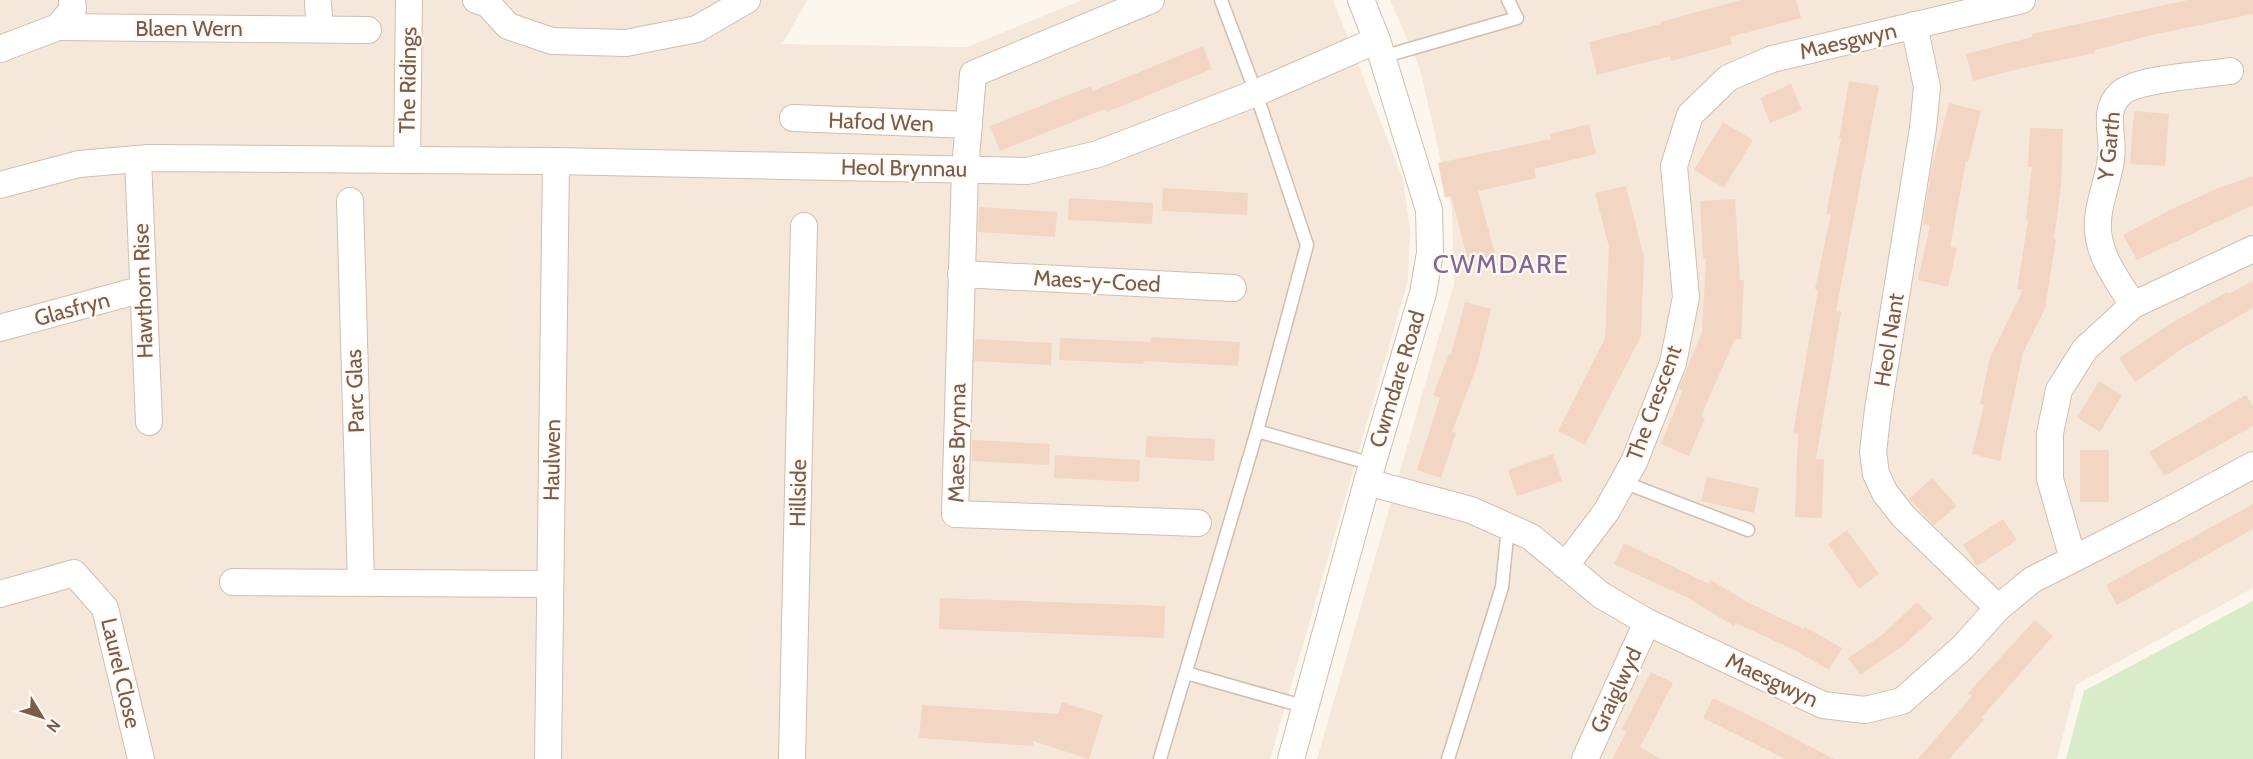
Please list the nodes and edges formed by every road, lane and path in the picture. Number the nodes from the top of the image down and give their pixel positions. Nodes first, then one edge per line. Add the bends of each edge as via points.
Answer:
1 (72, 0) edge
2 (409, 0) edge
3 (476, 0) edge
4 (747, 0) edge
5 (1151, 0) edge
6 (1221, 0) edge
7 (1361, 0) edge
8 (1508, 0) edge
9 (2022, 0) edge
10 (318, 4) dead end
11 (1914, 25) junction
12 (58, 27) junction
13 (320, 29) junction
14 (368, 30) dead end
15 (1379, 48) junction
16 (0, 49) edge
17 (2230, 71) dead end
18 (1256, 93) junction
19 (1690, 115) joint
20 (793, 118) dead end
21 (969, 125) junction
22 (138, 159) junction
23 (407, 160) junction
24 (556, 161) junction
25 (965, 169) junction
26 (0, 185) edge
27 (350, 201) dead end
28 (804, 226) dead end
29 (2253, 249) edge
30 (961, 274) junction
31 (1233, 288) dead end
32 (143, 289) junction
33 (2133, 305) junction
34 (0, 328) edge
35 (149, 422) dead end
36 (1257, 431) junction
37 (2253, 465) edge
38 (1369, 473) junction
39 (1623, 482) junction
40 (1198, 523) dead end
41 (1508, 527) junction
42 (1748, 530) dead end
43 (2073, 559) junction
44 (1565, 566) junction
45 (233, 582) dead end
46 (361, 582) junction
47 (550, 584) junction
48 (0, 594) edge
49 (1998, 608) junction
50 (1647, 621) junction
51 (1186, 673) junction
52 (1306, 707) junction
53 (132, 757) edge
54 (548, 759) edge
55 (792, 759) edge
56 (1160, 759) edge
57 (1291, 759) edge
58 (1448, 759) edge
59 (1585, 759) edge

1 - 12 street via 73,9
2 - 23 street, The Ridings
3 - 4 street via 488,4 508,26 552,41 626,43 697,29
5 - 21 street via 973,74
6 - 18 lane
7 - 15 street, Cwmdare Road
8 - 15 lane via 1516,18
9 - 11 street, Maesgwyn
10 - 13 street
11 - 19 street, Maesgwyn via 1772,58 1728,78
11 - 49 street, Heol Nant via 1927,87 1878,409 1873,452 1876,474 1903,516
12 - 13 street, Blaen Wern
12 - 16 street, Blaen Wern
13 - 14 street, Blaen Wern
15 - 18 street, Heol Brynnau
15 - 38 street, Cwmdare Road via 1428,210 1430,253 1423,293
17 - 33 street, Y Garth via 2141,83 2121,92 2110,106 2112,158 2098,231 2106,262
18 - 25 street, Heol Brynnau via 1098,154 1027,171
18 - 36 lane via 1307,245
19 - 39 street, The Crescent via 1674,166 1686,297 1673,363
20 - 21 street, Hafod Wen
21 - 25 street
22 - 23 street, Heol Brynnau
22 - 26 street, Heol Brynnau via 79,164
22 - 32 street, Hawthorn Rise
23 - 24 street, Heol Brynnau
24 - 25 street, Heol Brynnau
24 - 47 street, Haulwen
25 - 30 street
27 - 46 street, Parc Glas
28 - 55 street, Hillside
29 - 33 street
30 - 31 street, Maes-y-Coed
30 - 40 street, Maes Brynna via 955,514
32 - 34 street, Glasfryn
32 - 35 street, Hawthorn Rise
33 - 43 street via 2085,349 2059,390 2050,433 2050,479
36 - 38 lane
36 - 51 lane
37 - 43 street, Maesgwyn
38 - 41 street, Maesgwyn
38 - 52 street, Cwmdare Road
39 - 42 lane
39 - 44 street, The Crescent via 1606,512
41 - 44 street, Maesgwyn via 1531,537
41 - 58 lane via 1502,587
43 - 49 street, Maesgwyn via 2032,580
44 - 50 street, Maesgwyn via 1601,595
45 - 46 street
46 - 47 street
47 - 54 street, Haulwen
48 - 53 street, Laurel Close via 74,573 105,608
49 - 50 street, Maesgwyn via 1963,647 1902,701 1865,710 1823,705
50 - 59 street, Graiglwyd
51 - 52 lane
51 - 56 lane
52 - 57 street, Cwmdare Road

